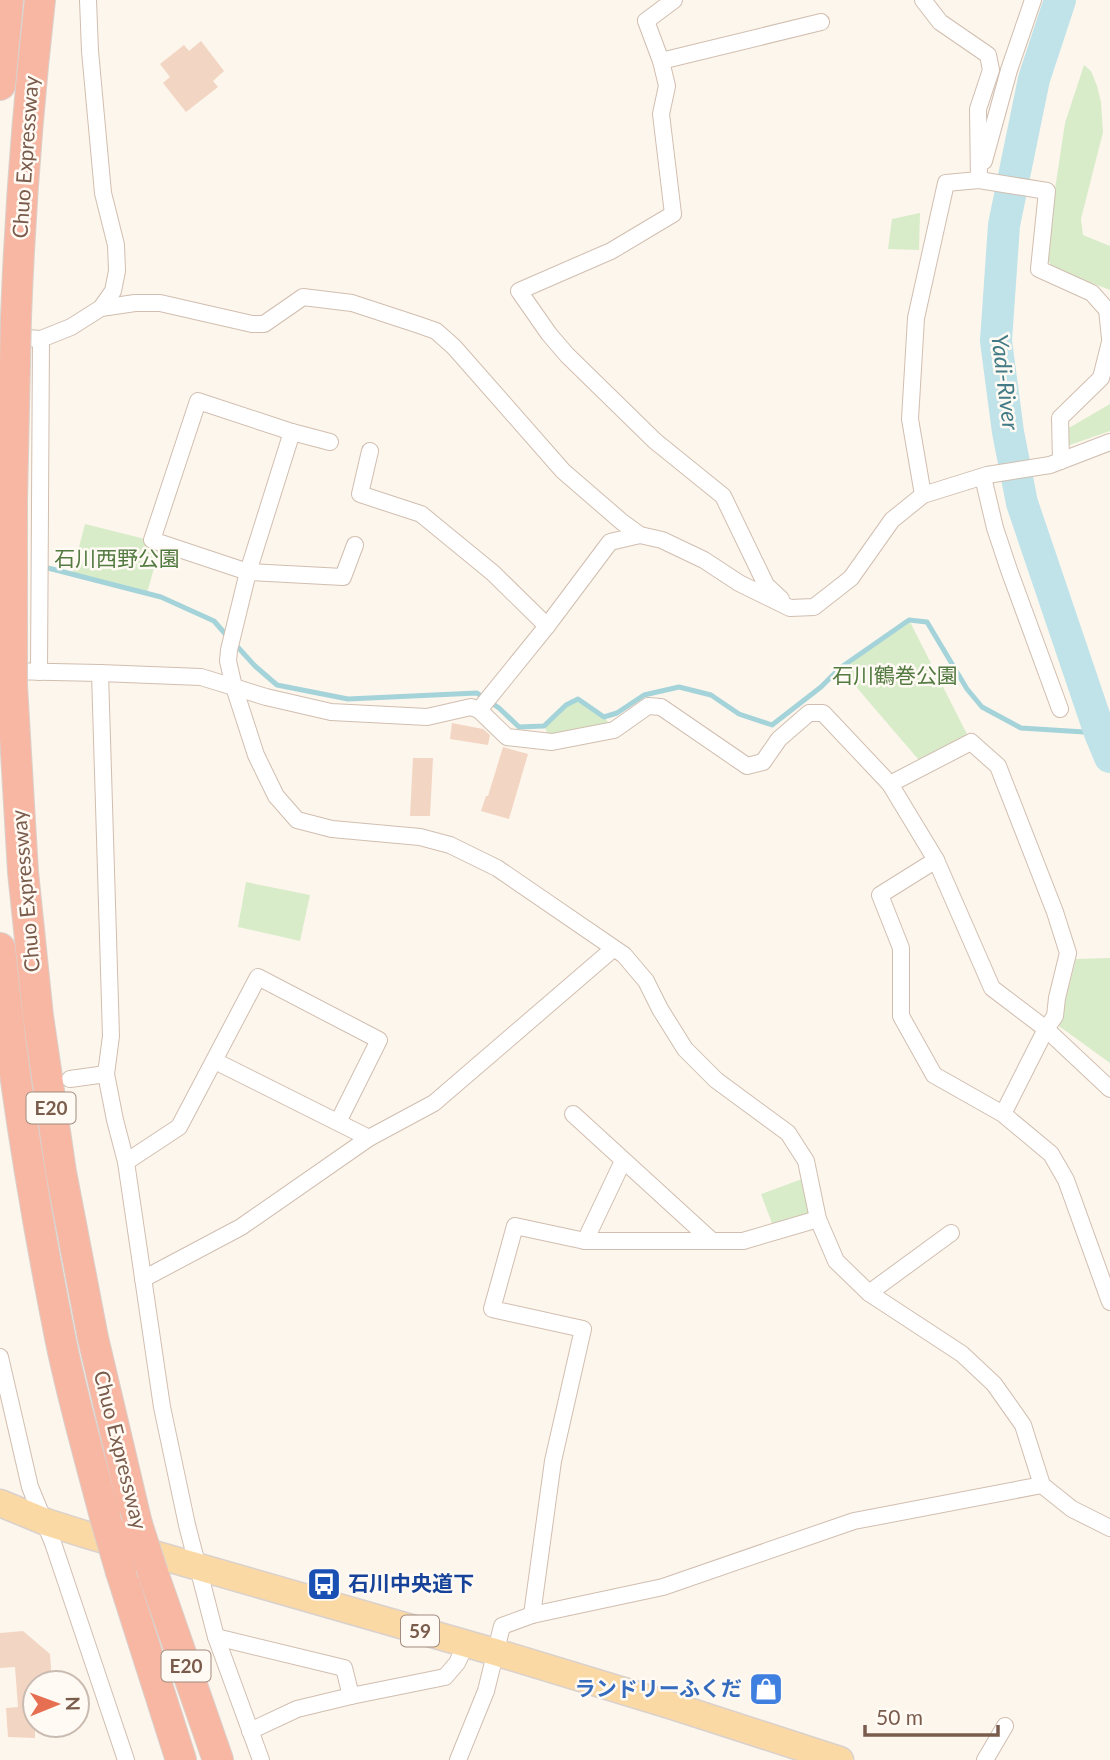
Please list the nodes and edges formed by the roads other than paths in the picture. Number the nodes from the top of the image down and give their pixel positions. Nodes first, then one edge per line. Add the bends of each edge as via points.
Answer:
1 (8, 0) edge
2 (40, 0) edge
3 (89, 0) edge
4 (674, 0) edge
5 (923, 0) edge
6 (1033, 0) edge
7 (821, 22) dead end
8 (660, 61) junction
9 (0, 85) edge
10 (983, 181) junction
11 (101, 308) junction
12 (8, 326) edge
13 (41, 339) junction
14 (1110, 340) edge
15 (292, 432) junction
16 (330, 442) dead end
17 (1110, 442) edge
18 (370, 451) dead end
19 (1061, 461) junction
20 (985, 476) junction
21 (923, 495) junction
22 (640, 535) junction
23 (355, 545) dead end
24 (248, 572) junction
25 (790, 608) junction
26 (547, 626) junction
27 (39, 672) junction
28 (100, 673) junction
29 (6, 678) edge
30 (234, 687) junction
31 (481, 707) junction
32 (1060, 709) dead end
33 (890, 784) junction
34 (936, 860) junction
35 (0, 948) edge
36 (614, 949) junction
37 (1046, 1029) junction
38 (215, 1061) junction
39 (106, 1074) junction
40 (70, 1079) dead end
41 (1110, 1089) edge
42 (1003, 1114) junction
43 (573, 1115) dead end
44 (338, 1122) junction
45 (369, 1138) junction
46 (623, 1161) junction
47 (126, 1162) junction
48 (818, 1219) junction
49 (951, 1233) dead end
50 (585, 1241) junction
51 (712, 1241) junction
52 (143, 1279) junction
53 (869, 1293) junction
54 (1110, 1301) edge
55 (0, 1357) edge
56 (1042, 1485) junction
57 (0, 1503) edge
58 (46, 1522) junction
59 (1110, 1528) edge
60 (198, 1566) junction
61 (532, 1615) junction
62 (216, 1637) junction
63 (466, 1644) junction
64 (495, 1652) junction
65 (351, 1696) junction
66 (1005, 1726) dead end
67 (250, 1731) junction
68 (126, 1760) edge
69 (181, 1760) edge
70 (218, 1760) edge
71 (261, 1760) edge
72 (458, 1760) edge
73 (840, 1760) edge
74 (985, 1760) edge

1 - 9 highway, Chuo Expressway
2 - 12 highway, Chuo Expressway / E20
3 - 11 street via 103,193 116,245 113,291
4 - 8 street via 646,20
5 - 10 street via 940,22 988,55 991,70 978,109
6 - 10 street via 1009,69
7 - 8 street
8 - 25 street via 667,86 661,114 673,214 611,251 519,291 567,355 655,441 723,496 766,586
10 - 14 street via 1047,191 1039,269 1092,293 1107,310
10 - 21 street via 946,183 916,318 910,419
11 - 13 street
11 - 22 street via 160,303 264,324 303,297 352,303 436,331 564,471
12 - 13 street
12 - 29 highway, Chuo Expressway / E20, bridge via 12,501
13 - 27 street
14 - 19 street via 1101,378 1060,418
15 - 16 street
15 - 24 street
15 - 24 street via 198,401 152,540
17 - 19 street
18 - 26 street via 360,494 421,514 493,573
19 - 20 street
20 - 21 street
20 - 32 street via 995,528
21 - 25 street via 892,520 851,578 814,607
22 - 25 street via 705,560
22 - 26 street via 610,542
23 - 24 street via 343,577
24 - 30 street via 229,650
26 - 31 street
27 - 28 street
27 - 29 street
28 - 30 street via 201,677
28 - 39 street via 111,1036
29 - 70 highway, Chuo Expressway / E20, bridge via 38,1016 61,1172 93,1338 137,1524
30 - 31 street via 331,712 427,717
30 - 36 street via 261,765 276,796 297,820 450,845 497,868
31 - 33 street via 507,737 552,742 614,730 648,706 661,707 747,766 763,762 779,739 809,713 823,713
33 - 34 street
33 - 37 street via 971,742 998,766 1068,953 1055,1016
34 - 37 street via 992,988
34 - 42 street via 880,895 901,948 901,1016 934,1075
35 - 69 highway, Chuo Expressway / E20, bridge via 31,1177 62,1343 105,1517
36 - 45 street via 434,1103
36 - 48 street via 624,954 646,981 685,1049 716,1080 788,1133 806,1161
37 - 41 street
37 - 42 street
38 - 44 street
38 - 44 street via 258,977 379,1040
38 - 47 street via 179,1127
39 - 40 street
39 - 47 street
42 - 54 street via 1051,1154 1066,1180
43 - 46 street
44 - 45 street
45 - 52 street via 241,1227
46 - 50 street
46 - 51 street
47 - 52 street
48 - 51 street via 743,1241
48 - 53 street via 836,1261
49 - 53 street
50 - 51 street
50 - 61 street via 515,1226 492,1309 583,1329 553,1461
52 - 60 street via 162,1407
53 - 56 street via 962,1353 994,1384 1023,1425
55 - 58 street via 30,1487
56 - 59 street via 1072,1509
56 - 61 street via 854,1521 663,1587
57 - 58 main road, 59
58 - 60 main road, 59
58 - 68 street
60 - 62 street
60 - 63 main road, 59
61 - 64 street via 502,1626
62 - 65 street via 344,1668
62 - 67 street
63 - 64 main road, 59
63 - 65 street via 445,1677
64 - 72 street via 486,1690
64 - 73 main road, 59
65 - 67 street via 297,1709
66 - 74 street
67 - 71 street

